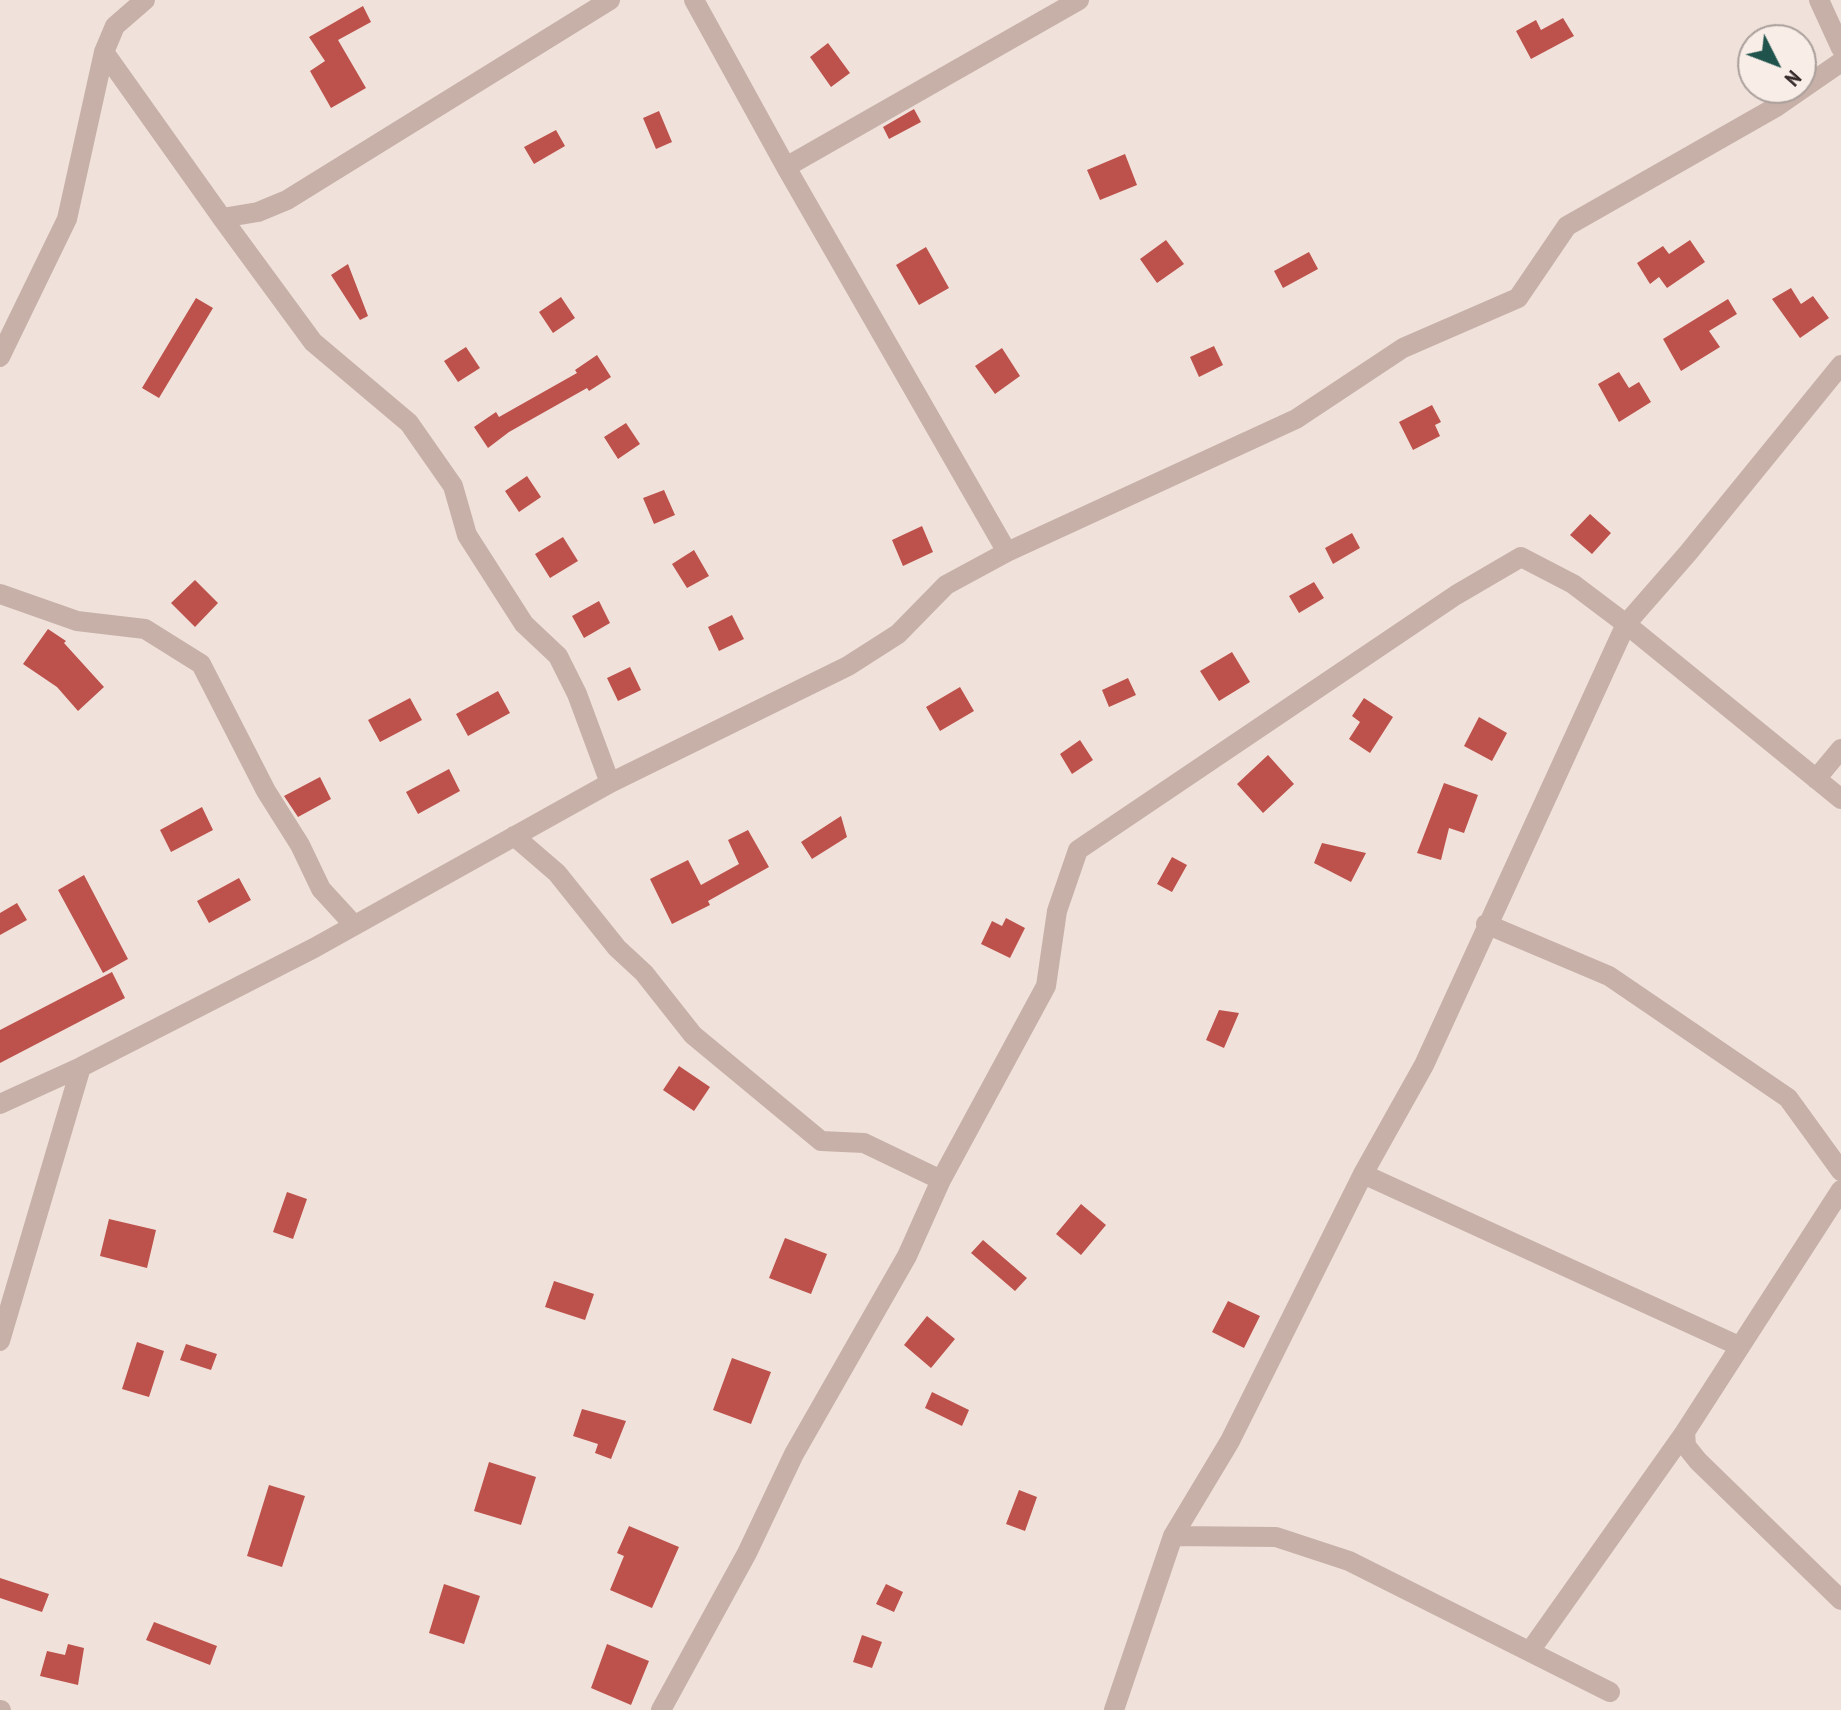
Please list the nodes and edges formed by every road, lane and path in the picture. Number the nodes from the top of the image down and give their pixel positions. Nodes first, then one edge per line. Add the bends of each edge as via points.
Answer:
1 (145, 0) edge
2 (610, 0) edge
3 (694, 0) edge
4 (1079, 0) edge
5 (1819, 0) edge
6 (1841, 48) edge
7 (104, 52) junction
8 (1841, 62) edge
9 (786, 167) junction
10 (222, 218) junction
11 (0, 357) edge
12 (1841, 365) edge
13 (1007, 552) junction
14 (0, 594) edge
15 (1626, 624) junction
16 (1841, 749) edge
17 (1816, 779) junction
18 (610, 783) junction
19 (1841, 799) edge
20 (514, 836) junction
21 (1486, 924) junction
22 (354, 925) junction
23 (81, 1067) junction
24 (0, 1104) edge
25 (1841, 1171) edge
26 (1363, 1174) junction
27 (941, 1180) junction
28 (1841, 1190) edge
29 (0, 1341) edge
30 (1739, 1346) junction
31 (1685, 1432) junction
32 (1173, 1536) junction
33 (1841, 1600) edge
34 (1530, 1651) junction
35 (1610, 1692) dead end
36 (661, 1710) edge
37 (1114, 1710) edge

1 - 7 street via 115,26
2 - 10 street via 287,200
3 - 9 street
4 - 9 street
5 - 6 street
7 - 10 street
7 - 11 street via 67,219
8 - 13 street via 1776,107 1567,226 1518,298 1403,348 1296,419
9 - 13 street
10 - 18 street via 313,342 409,423 453,486 467,535 524,624 558,656
12 - 15 street
13 - 18 street via 946,585 898,634 848,666
14 - 22 street via 77,621 145,629 201,664 321,889
15 - 17 street
15 - 21 street
15 - 27 street via 1573,584 1521,557 1456,595 1078,850 1057,911 1046,986
16 - 17 street
17 - 19 street
18 - 20 street
20 - 22 street
20 - 27 street via 557,873 693,1035 821,1141 864,1143
21 - 25 street via 1609,976 1788,1098
21 - 26 street via 1424,1065
22 - 23 street
23 - 24 street
23 - 29 street
26 - 30 street
26 - 32 street via 1230,1441
27 - 36 street via 907,1256 794,1454
28 - 30 street
30 - 31 street
31 - 33 street via 1686,1446 1698,1461
31 - 34 street
32 - 34 street via 1276,1537 1349,1561
32 - 37 street
34 - 35 street

